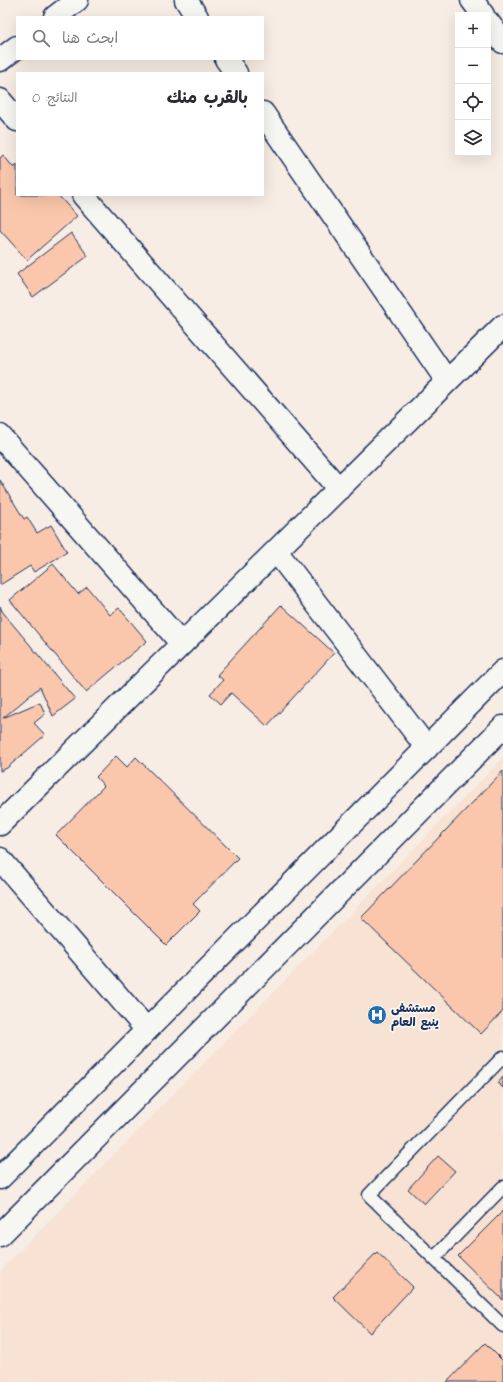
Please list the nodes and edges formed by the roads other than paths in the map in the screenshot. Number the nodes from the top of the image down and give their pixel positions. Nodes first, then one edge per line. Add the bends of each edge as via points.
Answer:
1 (77, 0) edge
2 (186, 0) edge
3 (472, 0) edge
4 (481, 12) edge
5 (56, 16) edge
6 (196, 16) edge
7 (491, 26) edge
8 (503, 42) edge
9 (16, 47) edge
10 (0, 60) edge
11 (227, 60) edge
12 (235, 72) edge
13 (0, 100) edge
14 (264, 114) edge
15 (16, 119) edge
16 (84, 196) edge
17 (503, 326) edge
18 (448, 381) junction
19 (0, 436) edge
20 (338, 489) junction
21 (276, 551) junction
22 (182, 644) junction
23 (503, 671) edge
24 (503, 727) edge
25 (427, 748) junction
26 (0, 824) edge
27 (0, 859) edge
28 (147, 1030) junction
29 (503, 1057) edge
30 (0, 1178) edge
31 (503, 1187) edge
32 (0, 1235) edge
33 (434, 1258) junction
34 (503, 1326) edge

1 - 5 street
2 - 6 street
3 - 4 street
7 - 8 street
9 - 10 street
11 - 12 street
13 - 15 street
14 - 18 street
16 - 20 street
17 - 18 street
18 - 20 street
19 - 22 street
20 - 21 street
21 - 22 street
21 - 25 street
22 - 26 street
23 - 25 street
24 - 32 street
25 - 28 street
27 - 28 street
28 - 30 street
29 - 33 lane via 369,1195
31 - 33 lane
33 - 34 lane

